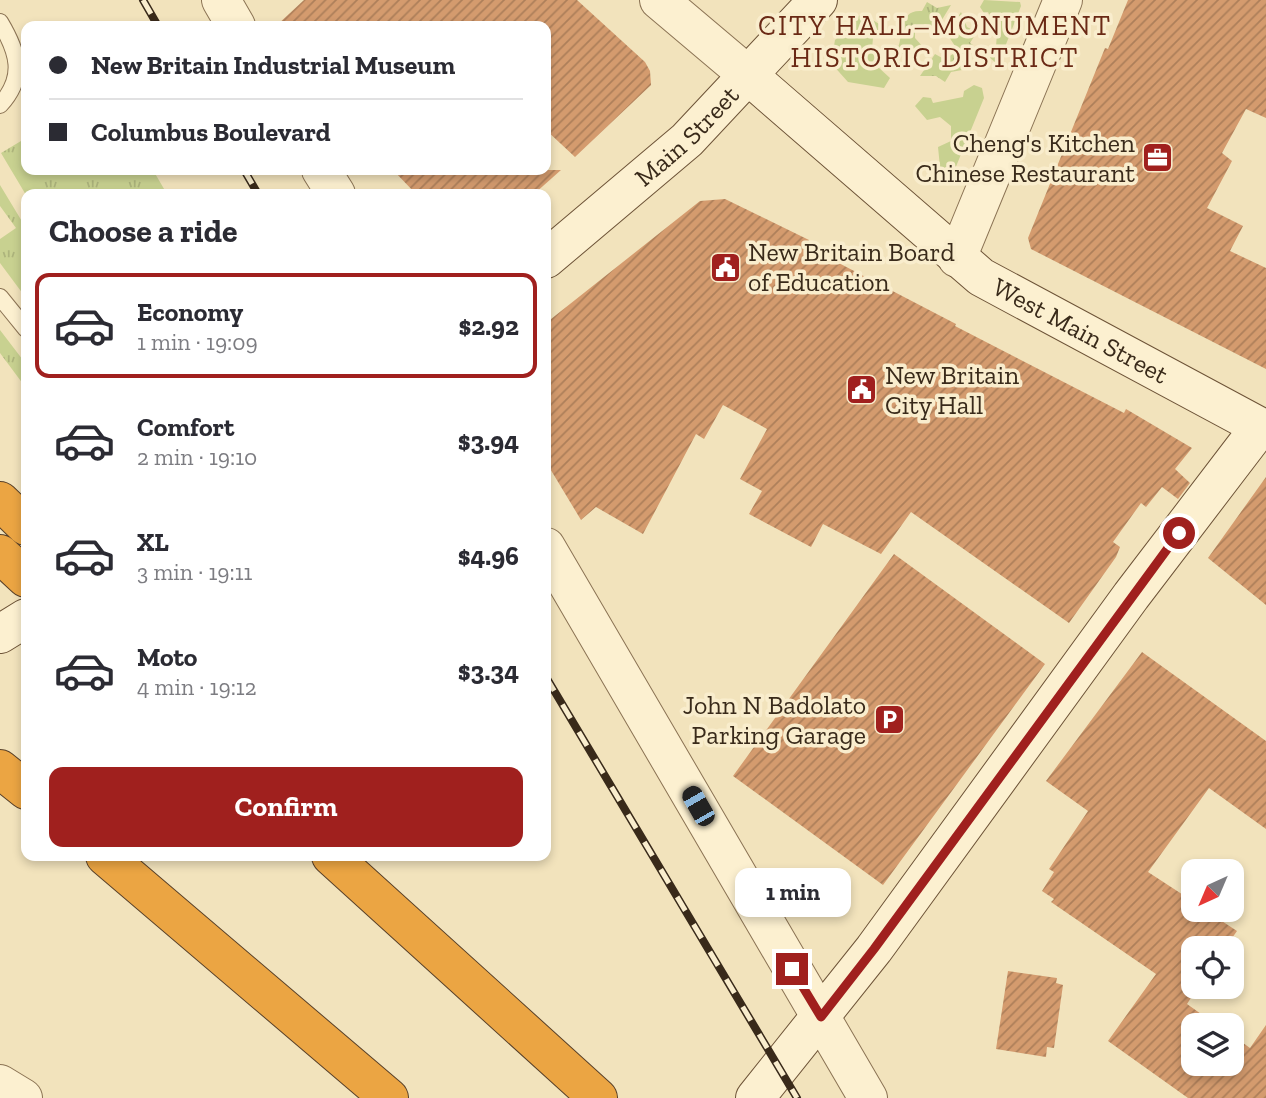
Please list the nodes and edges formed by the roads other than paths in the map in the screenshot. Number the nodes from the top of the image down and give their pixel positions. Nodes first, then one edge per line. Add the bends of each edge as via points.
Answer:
1 (220, 0) edge
2 (659, 0) edge
3 (818, 0) edge
4 (1063, 0) edge
5 (233, 21) edge
6 (0, 22) edge
7 (749, 76) junction
8 (0, 105) edge
9 (551, 255) edge
10 (957, 258) junction
11 (0, 297) edge
12 (21, 323) edge
13 (1263, 428) edge
14 (0, 501) edge
15 (21, 521) edge
16 (0, 554) edge
17 (551, 556) edge
18 (21, 573) edge
19 (21, 621) edge
20 (0, 634) edge
21 (0, 769) edge
22 (21, 786) edge
23 (111, 861) edge
24 (336, 861) edge
25 (821, 1017) junction
26 (0, 1084) edge
27 (23, 1098) edge
28 (388, 1098) edge
29 (597, 1098) edge
30 (755, 1098) edge
31 (868, 1098) edge

1 - 5 main road
2 - 7 main road, West Main Street
3 - 7 main road, Main Street
4 - 10 main road
6 - 8 lane via 15,49 18,70
7 - 9 main road, Main Street via 668,158
7 - 10 main road, West Main Street
10 - 13 main road, West Main Street via 1014,297
11 - 12 lane
13 - 25 main road
14 - 15 highway
16 - 18 highway
17 - 25 main road
19 - 20 main road
21 - 22 highway
23 - 28 highway
24 - 29 highway
25 - 30 main road
25 - 31 main road
26 - 27 main road

